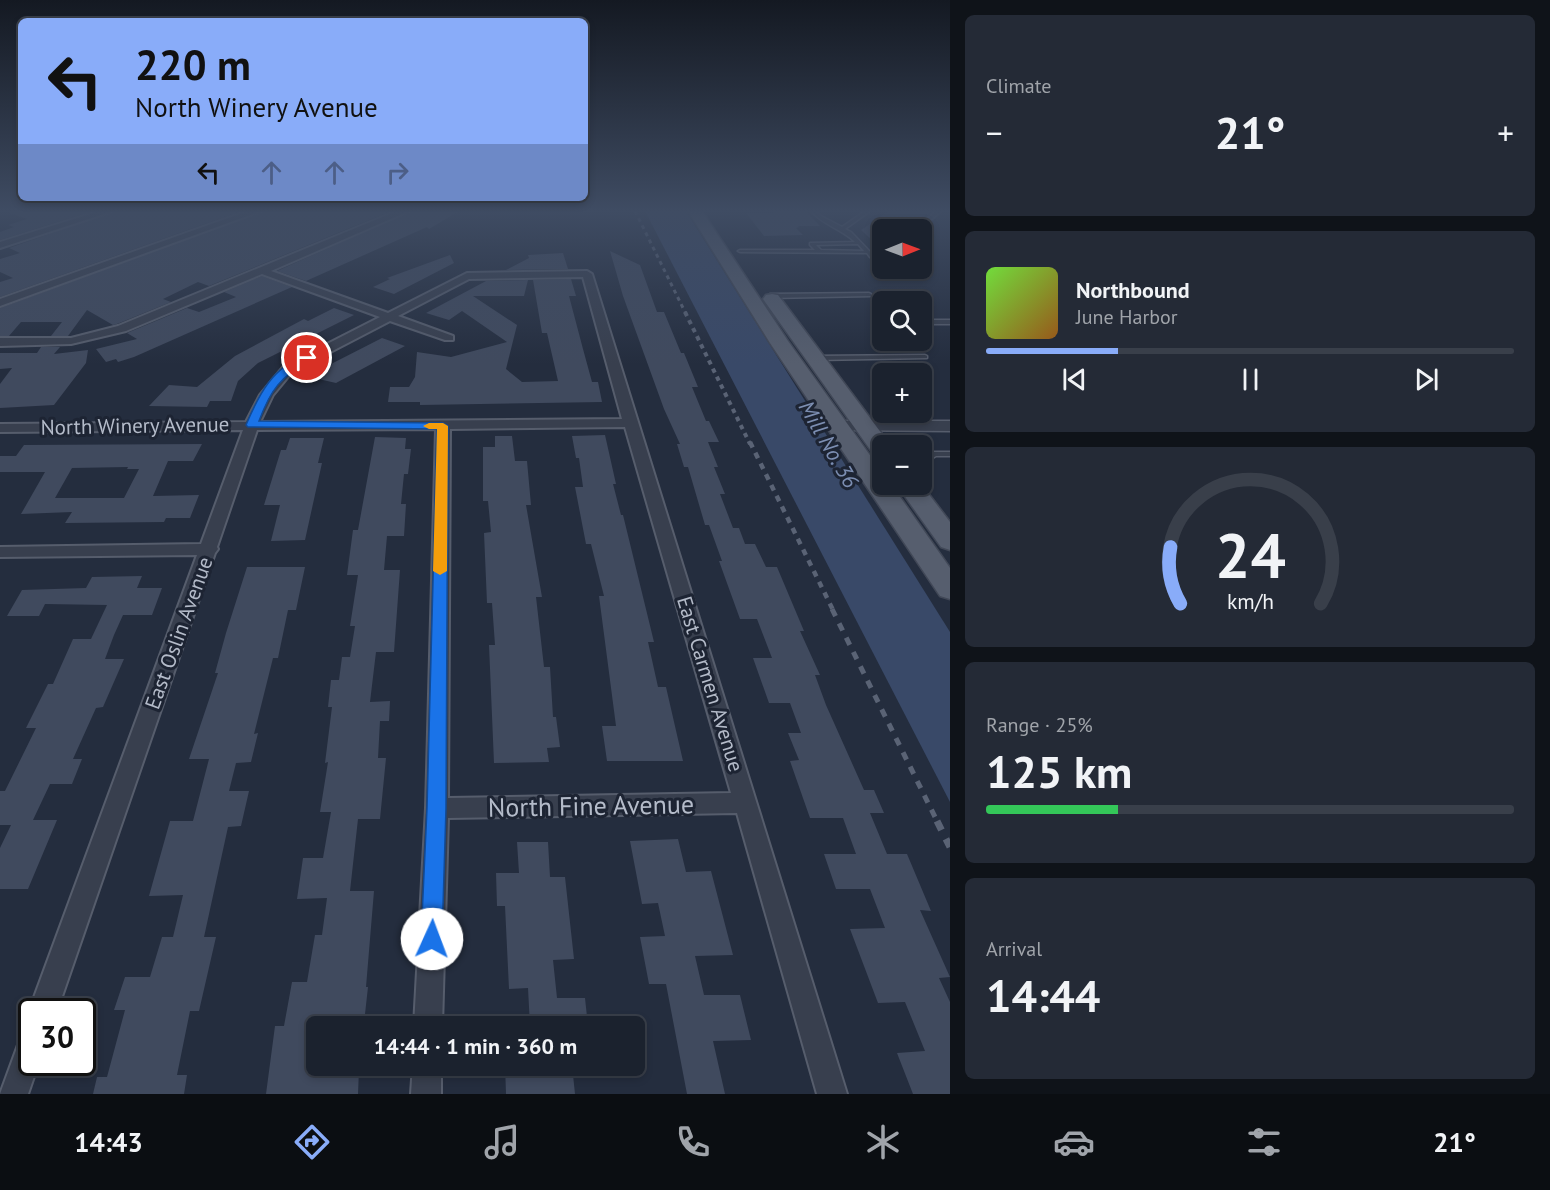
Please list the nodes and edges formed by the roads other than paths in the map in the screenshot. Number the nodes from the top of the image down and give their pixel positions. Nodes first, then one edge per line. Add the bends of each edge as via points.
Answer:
1 (115, 262) edge
2 (283, 262) edge
3 (728, 262) edge
4 (747, 262) edge
5 (262, 271) junction
6 (587, 274) joint
7 (770, 296) junction
8 (868, 296) dead end
9 (0, 303) edge
10 (387, 315) junction
11 (932, 322) edge
12 (950, 322) edge
13 (449, 338) dead end
14 (0, 342) edge
15 (925, 357) dead end
16 (815, 358) junction
17 (630, 423) junction
18 (252, 425) junction
19 (443, 426) junction
20 (837, 426) junction
21 (864, 426) junction
22 (950, 426) edge
23 (0, 428) edge
24 (872, 437) edge
25 (950, 454) edge
26 (932, 455) edge
27 (916, 495) edge
28 (950, 541) edge
29 (210, 549) junction
30 (0, 552) edge
31 (950, 589) edge
32 (746, 803) junction
33 (436, 808) junction
34 (48, 998) edge
35 (428, 1016) edge
36 (20, 1076) edge
37 (427, 1076) edge
38 (13, 1094) edge
39 (426, 1094) edge
40 (832, 1094) edge

1 - 9 street
2 - 5 street
3 - 20 main road
4 - 7 main road
5 - 10 street
5 - 14 street via 122,329 71,341
6 - 10 street, East Oslin Avenue via 467,276
6 - 17 street, East Carmen Avenue
7 - 8 lane
7 - 16 main road
10 - 13 street
10 - 18 street, East Oslin Avenue via 288,369 263,396
11 - 12 lane
15 - 16 lane
16 - 21 main road
17 - 19 street, North Winery Avenue
17 - 32 street, East Carmen Avenue
18 - 19 street, North Winery Avenue
18 - 23 street, North Winery Avenue
18 - 29 street, East Oslin Avenue
19 - 33 street
20 - 21 street
20 - 31 main road
21 - 22 street
21 - 24 main road
25 - 26 lane
27 - 28 main road
29 - 30 street
29 - 34 street, East Oslin Avenue
32 - 33 street, North Fine Avenue
32 - 40 street, East Carmen Avenue
33 - 35 street
36 - 38 street
37 - 39 street

